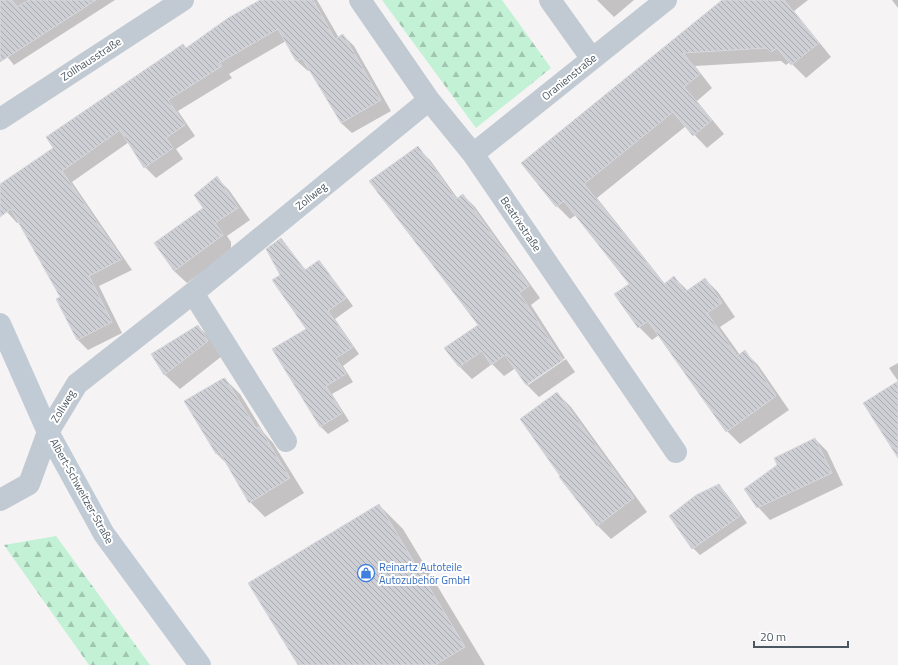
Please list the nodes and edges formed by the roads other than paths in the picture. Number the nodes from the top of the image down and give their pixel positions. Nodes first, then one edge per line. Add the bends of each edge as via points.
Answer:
1 (183, 0) edge
2 (360, 0) edge
3 (550, 0) edge
4 (666, 0) edge
5 (592, 59) junction
6 (429, 100) junction
7 (0, 119) edge
8 (473, 154) junction
9 (193, 293) junction
10 (0, 324) edge
11 (48, 432) junction
12 (286, 441) dead end
13 (676, 452) dead end
14 (0, 500) edge
15 (200, 665) edge

1 - 7 street, Zollhausstraße
2 - 6 street, Beatrixstraße
3 - 5 street
4 - 5 street, Oranienstraße
5 - 8 street, Oranienstraße
6 - 8 street, Beatrixstraße
6 - 9 street, Zollweg
8 - 13 street, Beatrixstraße
9 - 11 street, Zollweg via 77,384
9 - 12 street
10 - 11 street, Albert-Schweitzer-Straße
11 - 14 street, Zollweg via 29,484
11 - 15 street, Albert-Schweitzer-Straße via 104,534

